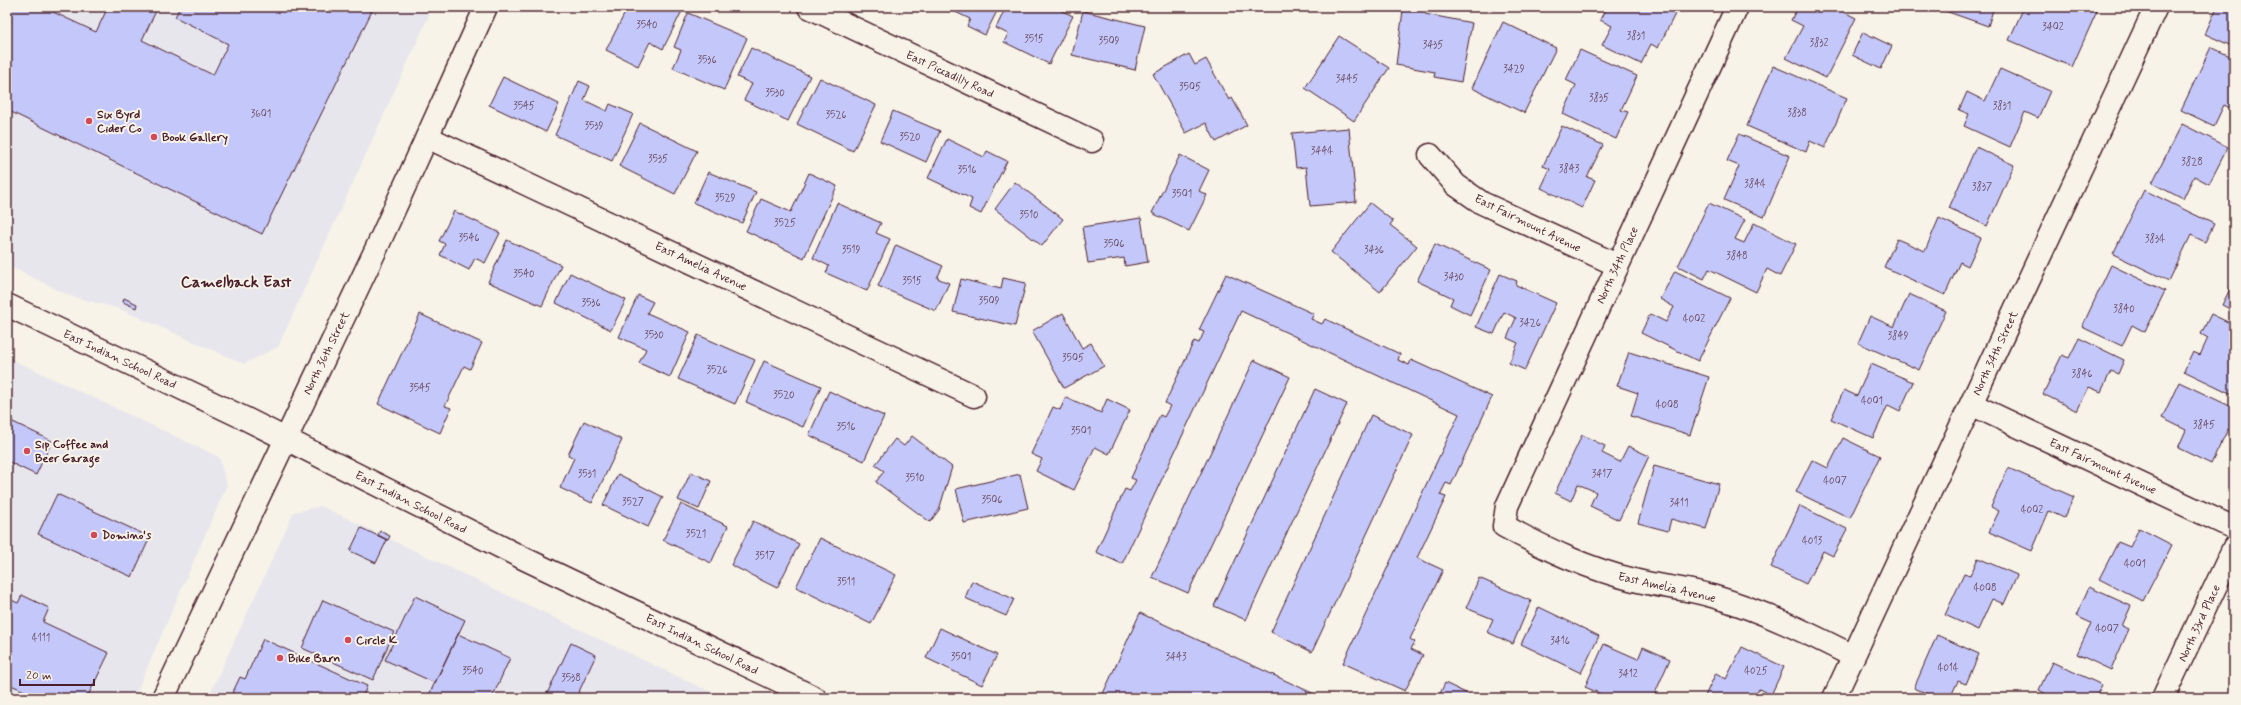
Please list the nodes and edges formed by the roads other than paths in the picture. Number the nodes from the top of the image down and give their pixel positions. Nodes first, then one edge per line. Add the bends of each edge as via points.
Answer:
1 (486, 7) edge
2 (809, 7) edge
3 (1737, 7) edge
4 (2156, 7) edge
5 (427, 137) junction
6 (1092, 141) dead end
7 (1430, 154) dead end
8 (1617, 265) junction
9 (7, 305) edge
10 (974, 396) dead end
11 (1972, 404) junction
12 (285, 439) junction
13 (1504, 526) joint
14 (2234, 528) edge
15 (2234, 547) edge
16 (1854, 656) junction
17 (163, 698) edge
18 (815, 698) edge
19 (1834, 698) edge
20 (2163, 698) edge

1 - 5 street, North 36th Street
2 - 6 street, East Piccadilly Road
3 - 8 street, North 34th Place
4 - 11 street, North 34th Street
5 - 10 street, East Amelia Avenue
5 - 12 street, North 36th Street
7 - 8 street, East Fairmount Avenue via 1456,185 1482,203
8 - 13 street, North 34th Place via 1507,506
9 - 12 street, East Indian School Road
11 - 14 street, East Fairmount Avenue
11 - 16 street, North 34th Street
12 - 17 street, North 36th Street
12 - 18 street, East Indian School Road via 532,562
13 - 16 street, East Amelia Avenue via 1586,567 1711,595 1774,618
15 - 20 street, North 33rd Place
16 - 19 street, North 34th Street

